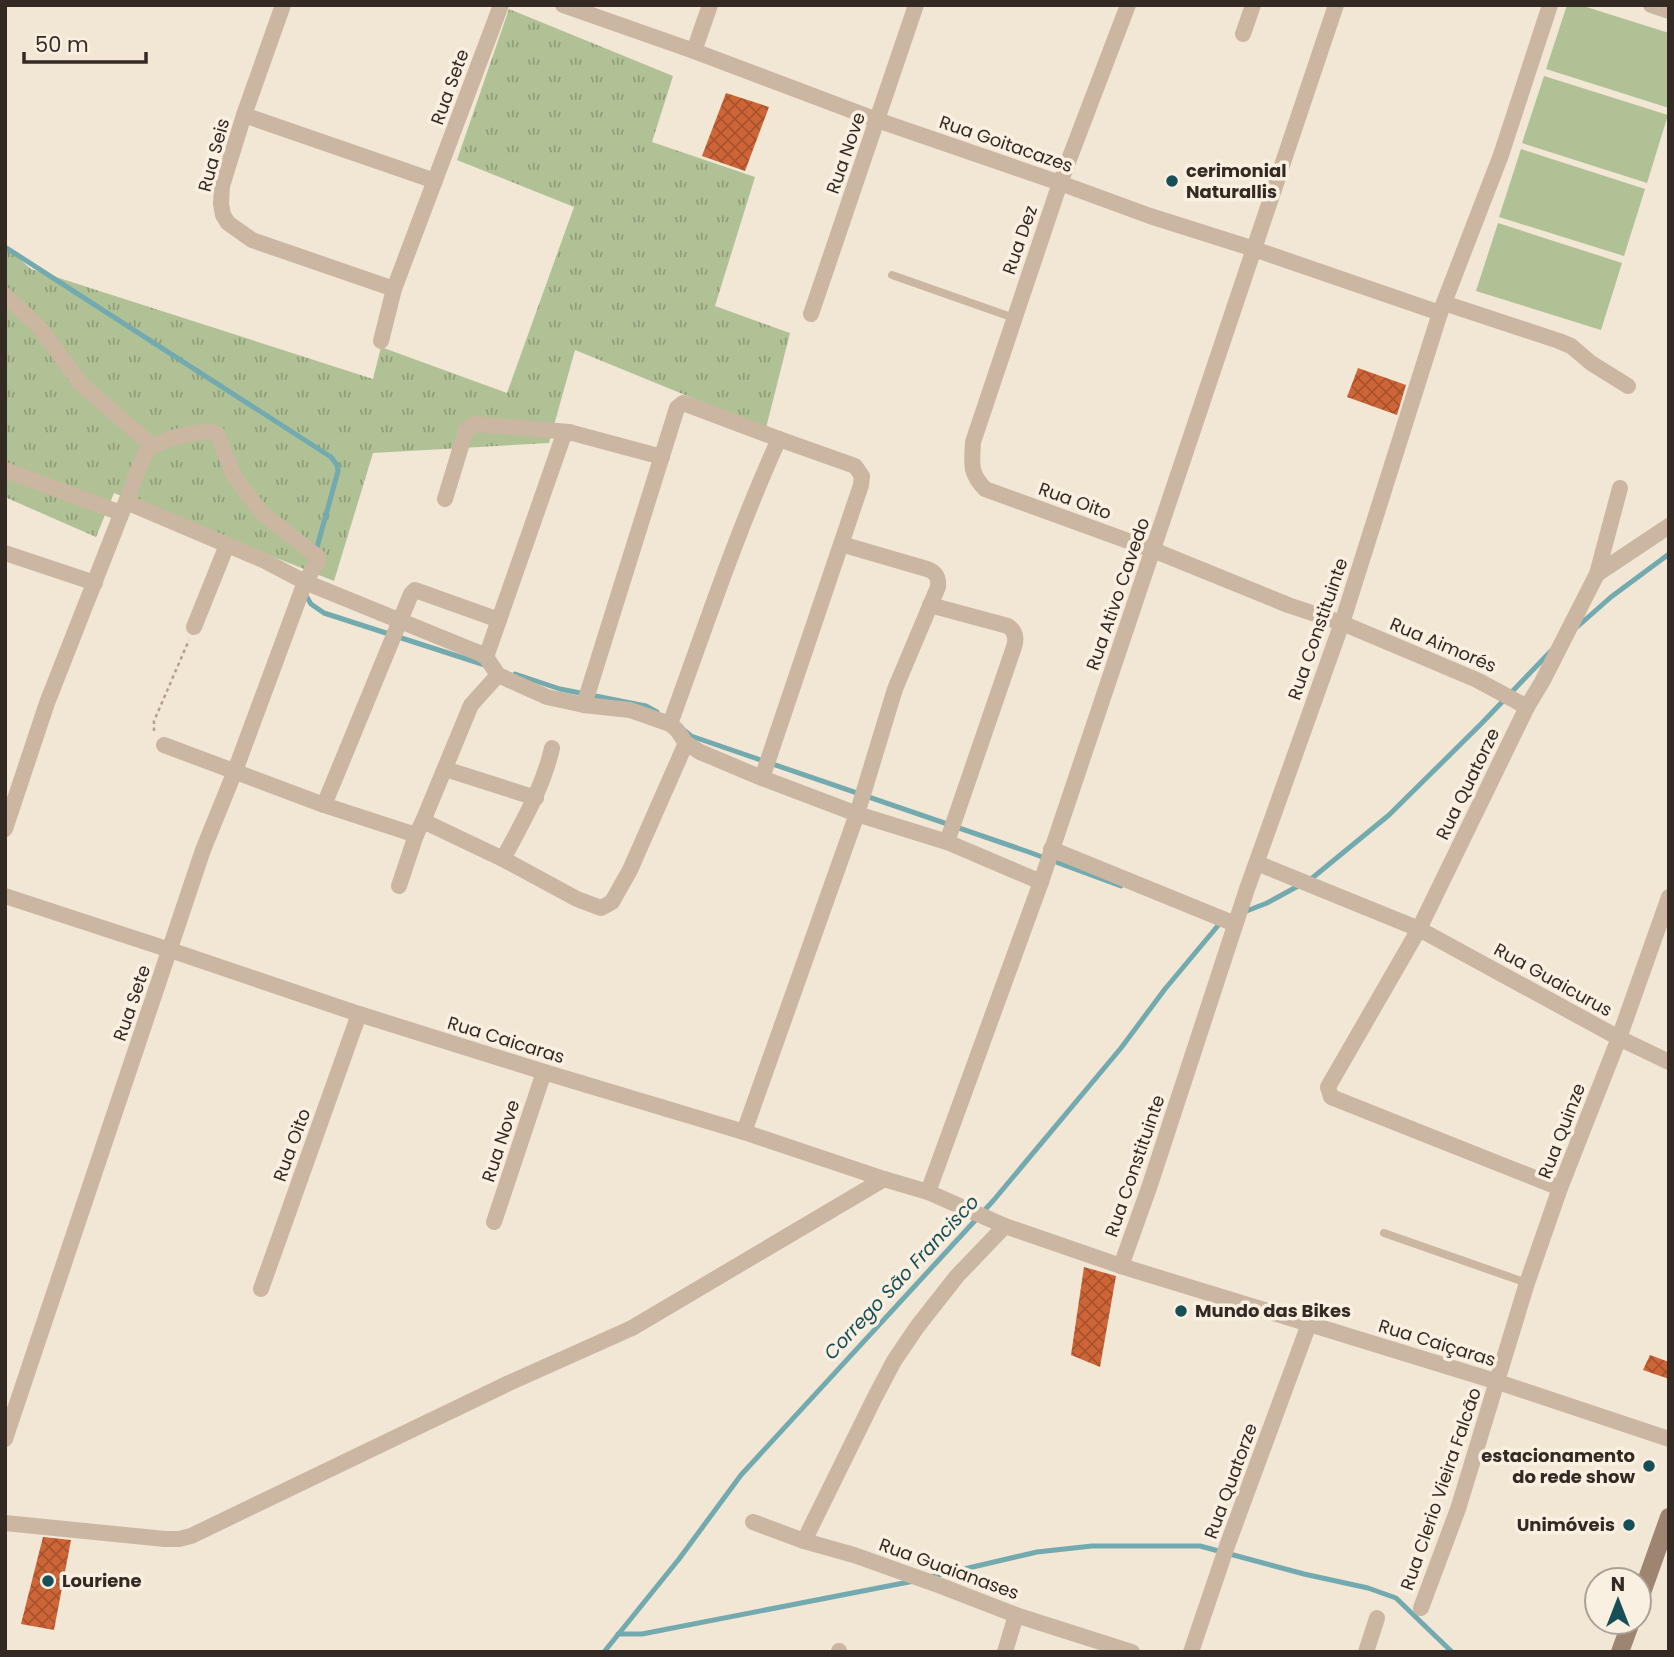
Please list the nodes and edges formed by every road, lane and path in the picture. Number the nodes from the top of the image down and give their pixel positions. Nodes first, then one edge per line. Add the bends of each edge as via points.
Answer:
1 (283, 5) edge
2 (501, 5) edge
3 (563, 5) edge
4 (710, 5) edge
5 (916, 5) edge
6 (1128, 5) edge
7 (1253, 5) edge
8 (1336, 5) edge
9 (1550, 5) edge
10 (1651, 5) edge
11 (1669, 11) edge
12 (1244, 34) dead end
13 (694, 51) junction
14 (244, 115) junction
15 (877, 120) junction
16 (435, 181) junction
17 (1060, 183) junction
18 (1254, 249) junction
19 (892, 275) dead end
20 (394, 289) junction
21 (5, 295) edge
22 (1442, 308) junction
23 (811, 314) dead end
24 (1014, 318) junction
25 (381, 341) dead end
26 (1628, 386) dead end
27 (569, 432) junction
28 (779, 439) junction
29 (153, 446) junction
30 (662, 457) junction
31 (5, 470) edge
32 (1620, 488) dead end
33 (985, 489) joint
34 (445, 499) dead end
35 (124, 507) junction
36 (1669, 526) edge
37 (841, 544) junction
38 (227, 545) junction
39 (1153, 550) junction
40 (5, 552) edge
41 (1597, 574) junction
42 (305, 582) junction
43 (95, 583) junction
44 (930, 605) junction
45 (400, 620) junction
46 (499, 620) junction
47 (1342, 623) junction
48 (194, 627) joint
49 (486, 657) junction
50 (498, 675) junction
51 (1521, 703) junction
52 (584, 705) junction
53 (670, 724) junction
54 (686, 743) junction
55 (164, 745) joint
56 (552, 748) dead end
57 (445, 769) junction
58 (235, 771) junction
59 (762, 778) junction
60 (536, 798) junction
61 (324, 804) junction
62 (857, 814) junction
63 (420, 828) junction
64 (5, 830) edge
65 (947, 842) junction
66 (1051, 849) junction
67 (503, 859) junction
68 (1257, 863) junction
69 (1041, 881) junction
70 (399, 886) dead end
71 (5, 896) edge
72 (1669, 897) edge
73 (1229, 921) junction
74 (1419, 929) junction
75 (170, 950) junction
76 (359, 1014) junction
77 (1619, 1038) junction
78 (1669, 1062) edge
79 (544, 1072) junction
80 (744, 1132) junction
81 (884, 1179) junction
82 (1560, 1188) junction
83 (928, 1192) junction
84 (494, 1222) dead end
85 (1000, 1223) junction
86 (1384, 1233) dead end
87 (1121, 1266) junction
88 (1527, 1283) junction
89 (261, 1289) dead end
90 (1308, 1324) junction
91 (1498, 1382) junction
92 (5, 1439) edge
93 (1669, 1439) edge
94 (1669, 1517) edge
95 (753, 1522) dead end
96 (5, 1523) edge
97 (804, 1541) junction
98 (1652, 1566) edge
99 (1421, 1608) dead end
100 (1016, 1615) junction
101 (1377, 1619) dead end
102 (1005, 1652) edge
103 (1132, 1652) edge
104 (1191, 1652) edge
105 (1366, 1652) edge

1 - 14 street, Rua Seis
2 - 16 street, Rua Sete
3 - 13 street, Rua Goitacazes
4 - 13 street
5 - 15 street, Rua Nove
6 - 17 street, Rua Dez
7 - 12 street
8 - 18 street, Rua Ativo Cavedo
9 - 22 street, Rua Constituinte via 1501,155
10 - 11 street
13 - 15 street, Rua Goitacazes
14 - 16 street
14 - 20 street, Rua Seis via 222,186 221,204 228,223 252,240
15 - 17 street, Rua Goitacazes
15 - 23 street, Rua Nove
16 - 20 street, Rua Sete
17 - 18 street, Rua Goitacazes
17 - 24 street, Rua Dez
18 - 22 street, Rua Goitacazes
18 - 39 street, Rua Ativo Cavedo
19 - 24 lane
20 - 25 street, Rua Sete
21 - 29 street via 40,328 81,384
22 - 26 street, Rua Goitacazes via 1571,346
22 - 47 street, Rua Constituinte
24 - 33 street, Rua Dez via 973,442 972,469
27 - 30 street
27 - 34 street via 475,424 466,430
27 - 46 street via 563,437
28 - 30 street via 683,403 677,408
28 - 37 street via 855,466 862,476
28 - 53 street
29 - 35 street
29 - 42 street, Rua Sete via 188,433 217,433 234,476 262,513 318,557
30 - 52 street
31 - 35 street
32 - 41 street, Rua Quatorze
33 - 39 street, Rua Oito
35 - 38 street via 157,515
35 - 43 street
36 - 41 street
37 - 44 street via 934,572 938,581
37 - 59 street
38 - 42 street
38 - 48 street
39 - 47 street, Rua Oito
39 - 66 street, Rua Ativo Cavedo
40 - 43 street
41 - 51 street, Rua Quatorze via 1542,682
42 - 45 street
42 - 58 street, Rua Sete
43 - 64 street via 47,703
44 - 62 street via 895,690
44 - 65 street via 1007,626 1016,638
45 - 46 street via 415,590
45 - 49 street
45 - 61 street
46 - 49 street
47 - 51 street, Rua Aimorés
47 - 68 street, Rua Constituinte
48 - 55 path via 154,721 156,737
49 - 50 street
50 - 52 street via 547,696
50 - 57 street via 471,705
51 - 74 street, Rua Quatorze
52 - 53 street via 629,710
53 - 54 street
54 - 59 street
54 - 67 street via 630,870 606,907 578,899
55 - 58 street
56 - 60 street
57 - 60 street
57 - 63 street
58 - 61 street
58 - 75 street, Rua Sete via 202,850
59 - 62 street
60 - 67 street
61 - 63 street
62 - 65 street
62 - 80 street
63 - 67 street
63 - 70 street
65 - 69 street
66 - 69 street, Rua Ativo Cavedo
66 - 73 street
68 - 73 street, Rua Constituinte
68 - 74 street, Rua Guaicurus
69 - 83 street, Rua Ativo Cavedo
71 - 75 street, Rua Caicaras
72 - 77 street, Rua Quinze
73 - 87 street, Rua Constituinte
74 - 77 street, Rua Guaicurus
74 - 82 street, Rua Quatorze via 1328,1087 1331,1097
75 - 76 street, Rua Caicaras
75 - 92 street, Rua Sete
76 - 79 street, Rua Caicaras
76 - 89 street, Rua Oito
77 - 78 street, Rua Guaicurus
77 - 82 street, Rua Quinze
79 - 80 street, Rua Caicaras
79 - 84 street, Rua Nove
80 - 81 street, Rua Caicaras
81 - 83 street, Rua Caicaras
81 - 96 street via 632,1328 191,1536 165,1539
82 - 88 street, Rua Quinze
83 - 85 street, Rua Caicaras
85 - 87 street, Rua Caiçaras
85 - 97 street via 894,1361
86 - 88 lane
87 - 90 street, Rua Caiçaras
88 - 91 street, Rua Quinze
90 - 91 street, Rua Caiçaras
90 - 104 street, Rua Quatorze
91 - 93 street, Rua Caiçaras
91 - 99 street, Rua Clerio Vieira Falcão
94 - 98 street
95 - 97 street, Rua Guaianases
97 - 100 street, Rua Guaianases via 898,1570
100 - 102 street
100 - 103 street, Rua Guaianases
101 - 105 street

